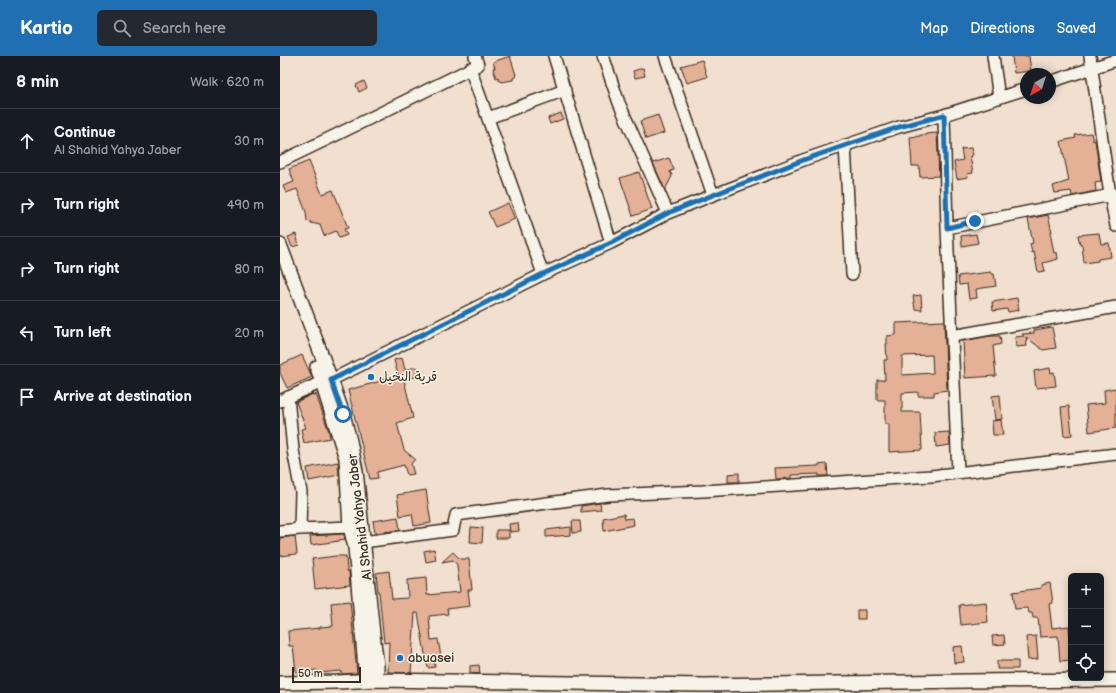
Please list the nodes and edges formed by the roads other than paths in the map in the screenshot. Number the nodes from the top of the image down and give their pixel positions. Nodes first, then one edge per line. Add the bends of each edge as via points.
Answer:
1 (475, 56) edge
2 (554, 56) edge
3 (603, 56) edge
4 (665, 56) edge
5 (993, 56) edge
6 (1090, 56) edge
7 (1116, 60) edge
8 (470, 68) junction
9 (1092, 69) junction
10 (1056, 80) edge
11 (565, 90) junction
12 (1020, 91) edge
13 (999, 98) junction
14 (944, 115) junction
15 (488, 118) junction
16 (845, 145) junction
17 (280, 162) edge
18 (713, 195) junction
19 (1113, 195) edge
20 (668, 213) junction
21 (1116, 226) edge
22 (947, 228) junction
23 (611, 243) junction
24 (280, 245) edge
25 (280, 270) edge
26 (543, 274) junction
27 (852, 274) dead end
28 (1116, 307) edge
29 (952, 336) junction
30 (327, 381) junction
31 (284, 399) edge
32 (1116, 454) edge
33 (958, 472) junction
34 (350, 527) junction
35 (300, 529) junction
36 (280, 532) edge
37 (363, 542) junction
38 (372, 680) junction
39 (1116, 680) edge
40 (280, 683) edge

1 - 8 street via 478,64
2 - 11 street
3 - 20 street via 619,103
4 - 18 street
5 - 13 street
6 - 9 street
7 - 9 street
8 - 15 street
8 - 17 street
9 - 10 street
9 - 19 street
11 - 15 street
11 - 23 street
12 - 13 street
13 - 14 street
14 - 16 street
14 - 22 street
15 - 26 street
16 - 18 street
16 - 27 street
18 - 20 street
19 - 21 street
19 - 22 street
20 - 23 street
22 - 29 street
23 - 26 street
24 - 30 street, Al Shahid Yahya Jaber
25 - 30 street, Al Shahid Yahya Jaber
26 - 30 street
28 - 29 street
29 - 33 street
30 - 31 street
30 - 34 street, Al Shahid Yahya Jaber via 346,458
30 - 37 street, Al Shahid Yahya Jaber via 343,414 353,456
31 - 35 street via 301,492
32 - 33 street
33 - 37 street via 930,476 608,496 456,515 453,530
34 - 35 street
34 - 37 street
34 - 38 street, Al Shahid Yahya Jaber via 355,547
35 - 36 street
37 - 38 street, Al Shahid Yahya Jaber via 377,666
38 - 39 street via 705,685
38 - 40 street

